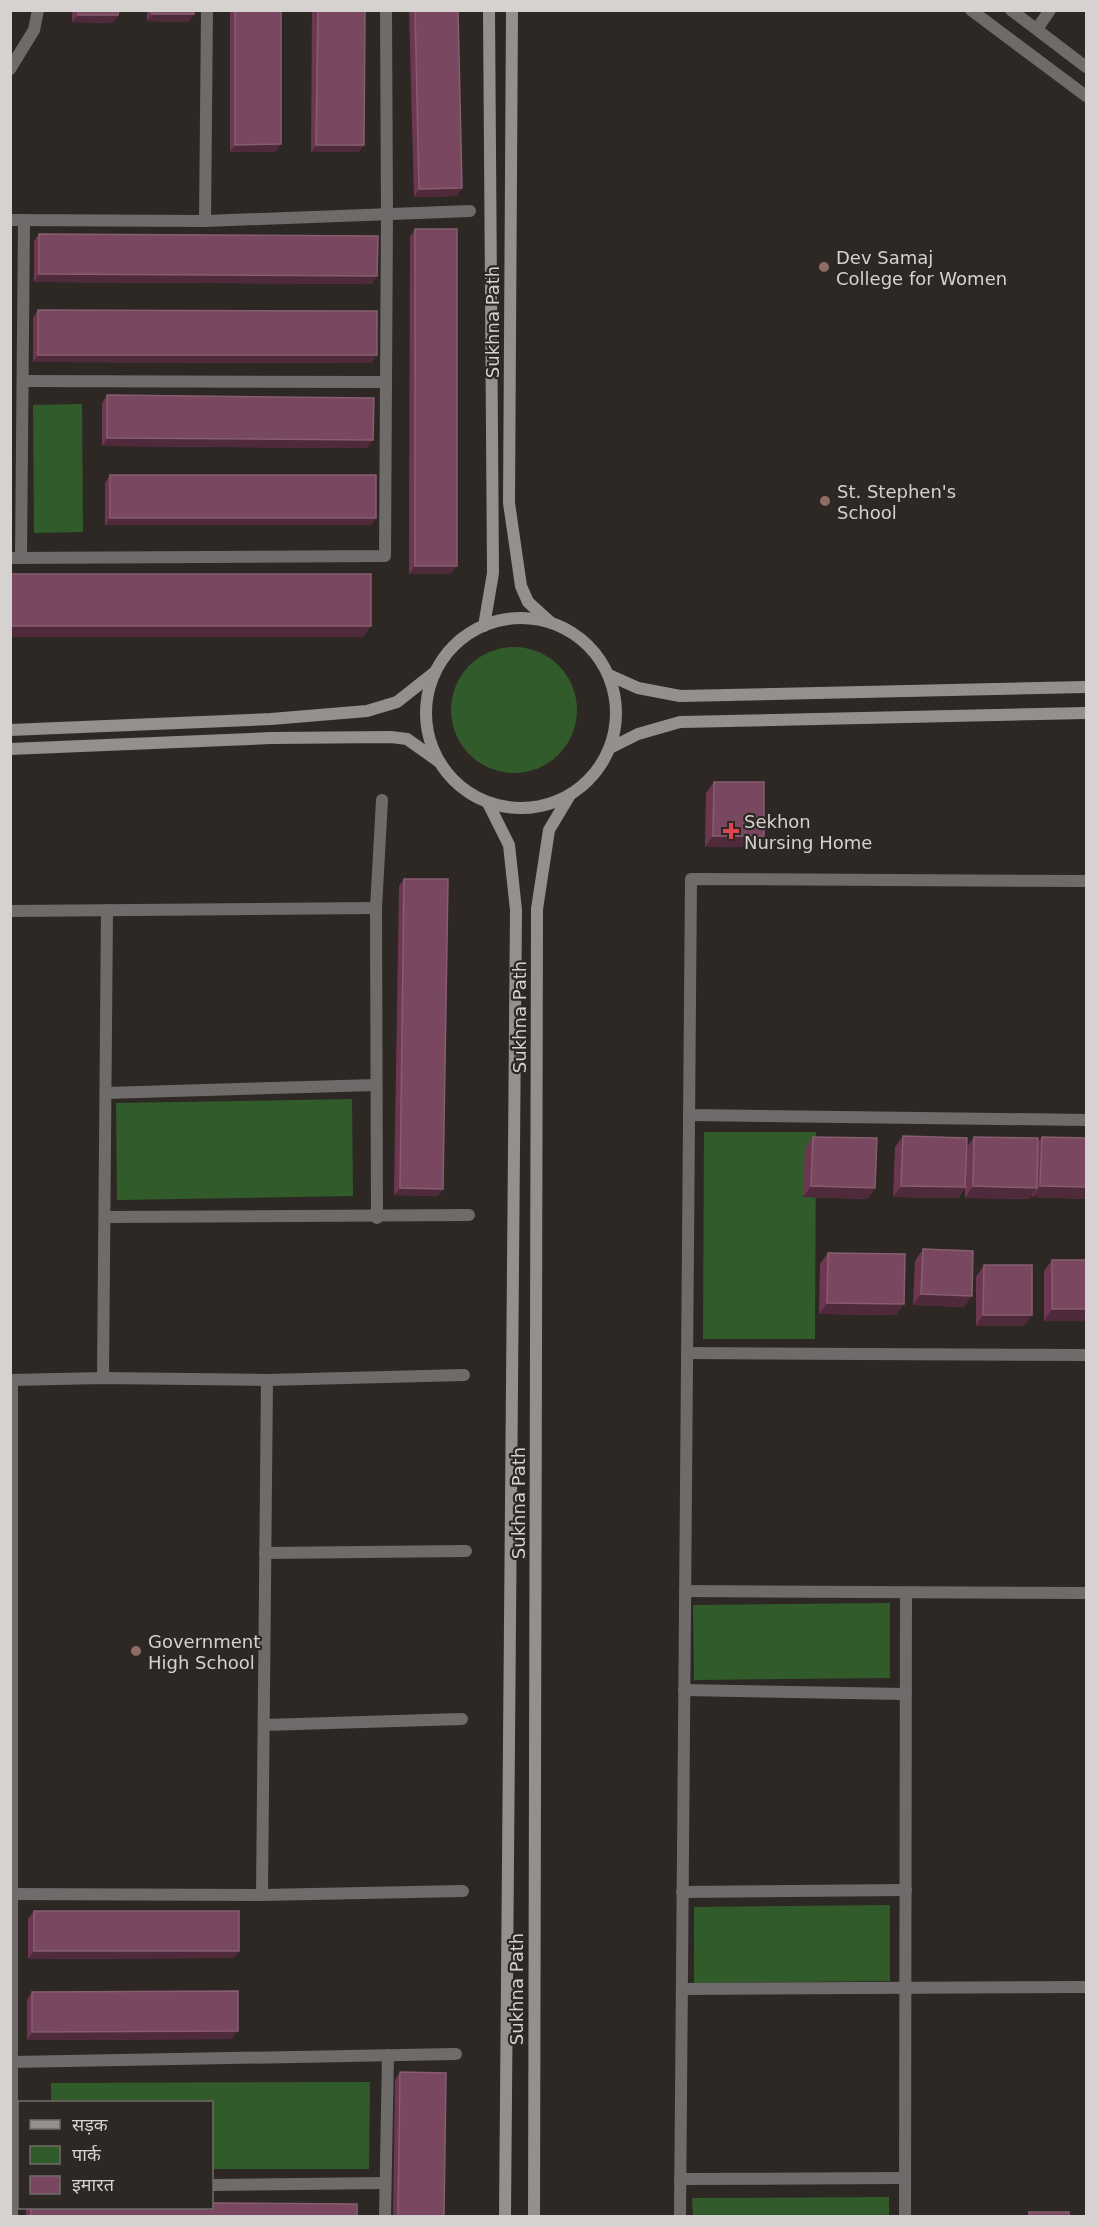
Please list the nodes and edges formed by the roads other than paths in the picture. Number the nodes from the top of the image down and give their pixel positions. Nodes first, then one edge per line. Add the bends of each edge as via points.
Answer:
1 (38, 10) edge
2 (207, 10) edge
3 (386, 10) edge
4 (489, 10) edge
5 (512, 10) edge
6 (971, 10) edge
7 (1011, 10) edge
8 (1050, 10) edge
9 (1037, 29) junction
10 (1086, 67) edge
11 (10, 69) edge
12 (1086, 96) edge
13 (470, 211) dead end
14 (387, 213) junction
15 (10, 220) edge
16 (24, 220) junction
17 (205, 221) junction
18 (22, 381) junction
19 (385, 382) junction
20 (16, 558) edge
21 (550, 622) junction
22 (484, 626) junction
23 (436, 671) junction
24 (609, 675) junction
25 (1086, 687) edge
26 (1086, 713) edge
27 (10, 730) edge
28 (610, 748) junction
29 (10, 749) edge
30 (439, 761) junction
31 (570, 795) junction
32 (382, 800) dead end
33 (488, 803) junction
34 (1086, 881) edge
35 (376, 908) junction
36 (107, 910) junction
37 (10, 911) edge
38 (376, 1085) junction
39 (106, 1093) junction
40 (689, 1115) junction
41 (1086, 1120) edge
42 (469, 1215) dead end
43 (105, 1217) junction
44 (377, 1218) junction
45 (687, 1353) junction
46 (1086, 1355) edge
47 (464, 1375) dead end
48 (103, 1378) junction
49 (11, 1380) edge
50 (267, 1380) junction
51 (466, 1551) dead end
52 (265, 1553) junction
53 (685, 1591) junction
54 (906, 1593) junction
55 (1086, 1593) edge
56 (684, 1690) junction
57 (906, 1694) junction
58 (462, 1719) dead end
59 (264, 1725) junction
60 (906, 1890) junction
61 (464, 1891) dead end
62 (682, 1892) junction
63 (11, 1894) edge
64 (262, 1895) junction
65 (1086, 1986) edge
66 (682, 1989) junction
67 (905, 1989) junction
68 (456, 2054) dead end
69 (388, 2055) junction
70 (12, 2062) junction
71 (905, 2178) junction
72 (680, 2179) junction
73 (386, 2183) junction
74 (213, 2185) edge
75 (16, 2186) edge
76 (12, 2217) edge
77 (385, 2217) edge
78 (505, 2217) edge
79 (534, 2217) edge
80 (680, 2217) edge
81 (905, 2217) edge

1 - 11 street via 34,30
2 - 17 street
3 - 14 street
4 - 22 main road, Sukhna Path via 493,573
5 - 21 main road, Sukhna Path via 509,503 521,586 528,602
6 - 12 street
7 - 9 street
8 - 9 street
9 - 10 street
13 - 14 street
14 - 17 street
14 - 19 street
15 - 16 street
16 - 17 street
16 - 18 street
18 - 19 street
18 - 20 street
19 - 20 street via 385,556
21 - 22 main road via 517,618
21 - 24 main road via 585,643
22 - 23 main road via 456,644
23 - 27 main road via 397,702 367,711
23 - 30 main road via 428,693 426,717
24 - 25 main road via 638,688 680,696
24 - 28 main road via 616,712
26 - 28 main road via 680,722 638,734
28 - 31 main road via 594,775
29 - 30 main road via 391,737 407,739
30 - 33 main road via 468,793
31 - 33 main road via 555,803 521,809
31 - 79 main road, Sukhna Path via 549,830 537,909
32 - 35 street
33 - 78 main road, Sukhna Path via 508,845 516,910
34 - 40 street via 691,879
35 - 36 street
35 - 38 street
36 - 37 street
36 - 39 street
38 - 39 street
38 - 44 street
39 - 43 street
40 - 41 street
40 - 45 street
42 - 44 street
43 - 44 street
43 - 48 street
45 - 46 street
45 - 53 street
47 - 50 street
48 - 49 street
48 - 50 street
49 - 63 street
50 - 52 street
51 - 52 street
52 - 59 street
53 - 54 street
53 - 56 street
54 - 55 street
54 - 57 street
56 - 57 street
56 - 62 street
57 - 60 street
58 - 59 street
59 - 64 street
60 - 62 street
60 - 67 street
61 - 64 street
62 - 66 street
63 - 64 street
63 - 70 street
65 - 67 street
66 - 67 street
66 - 72 street
67 - 71 street
68 - 69 street
69 - 70 street
69 - 73 street
70 - 75 street
71 - 72 street
71 - 81 street
72 - 80 street
73 - 74 street
73 - 77 street
75 - 76 street

